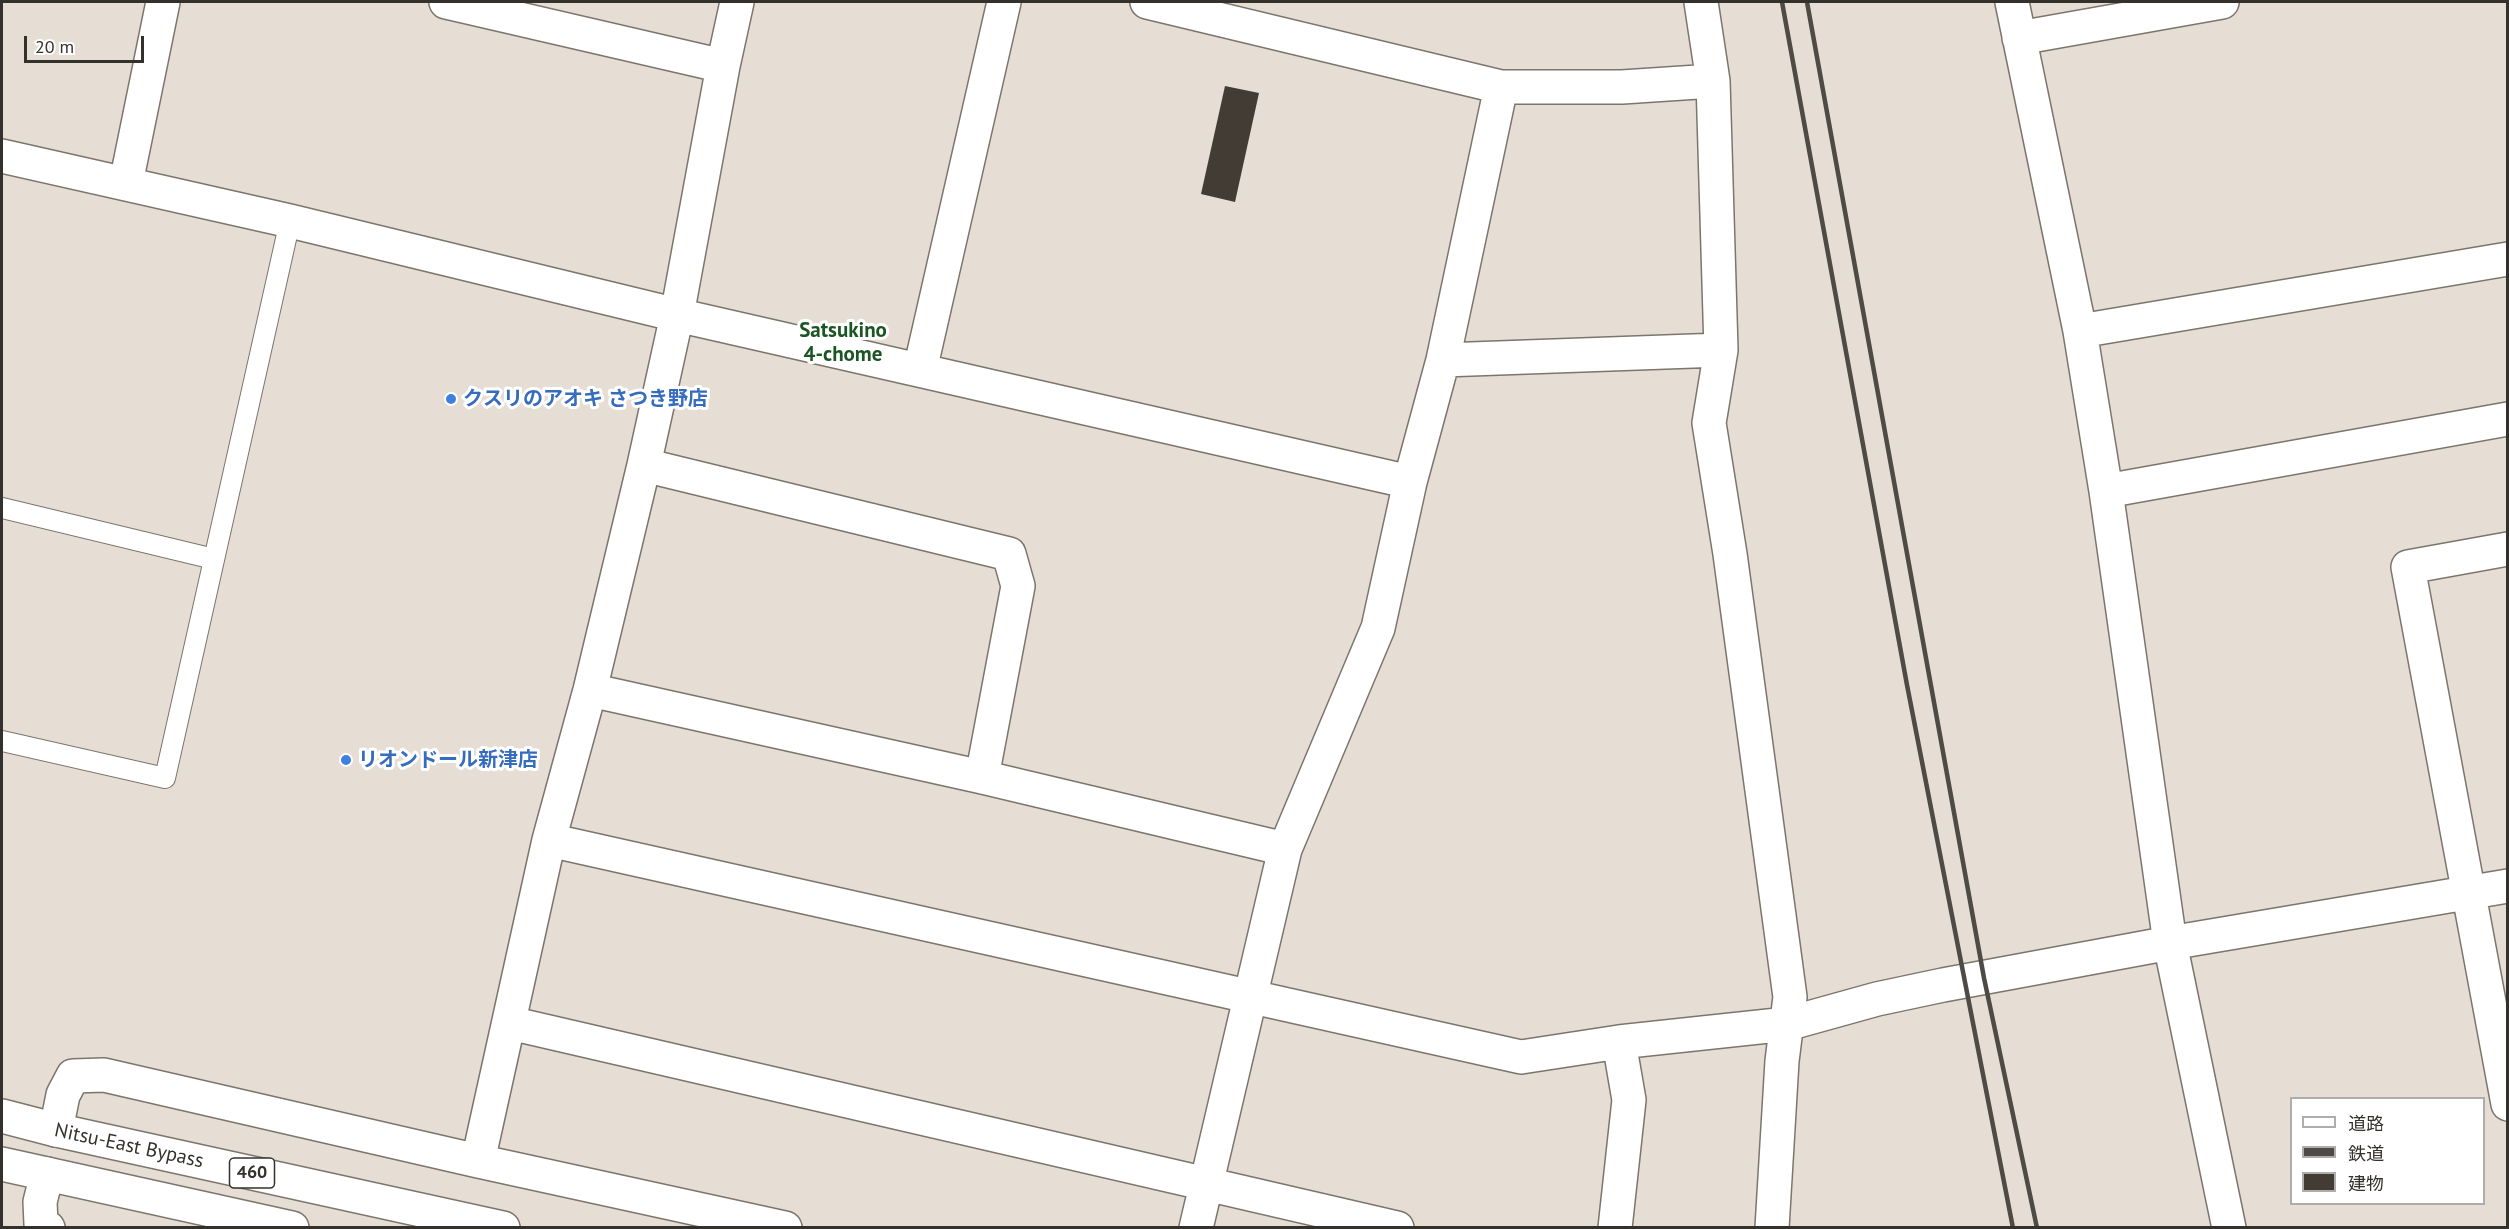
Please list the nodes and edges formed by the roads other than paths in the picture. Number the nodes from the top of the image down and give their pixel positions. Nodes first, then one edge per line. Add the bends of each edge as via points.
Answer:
1 (163, 2) edge
2 (446, 2) edge
3 (737, 2) edge
4 (1004, 2) edge
5 (1148, 2) edge
6 (1701, 2) edge
7 (2012, 2) edge
8 (2222, 2) edge
9 (2019, 38) junction
10 (723, 66) junction
11 (1713, 81) junction
12 (1501, 87) junction
13 (2, 156) edge
14 (126, 183) junction
15 (290, 221) junction
16 (2508, 259) edge
17 (677, 315) junction
18 (2080, 331) junction
19 (1721, 350) junction
20 (1443, 360) junction
21 (920, 370) junction
22 (2508, 419) edge
23 (644, 465) junction
24 (1410, 482) junction
25 (2106, 491) junction
26 (2, 508) edge
27 (2508, 549) edge
28 (214, 559) junction
29 (590, 690) junction
30 (2, 741) edge
31 (982, 777) junction
32 (549, 840) junction
33 (1285, 849) junction
34 (2508, 886) edge
35 (2467, 893) junction
36 (2170, 943) junction
37 (1252, 995) junction
38 (510, 1023) junction
39 (1787, 1024) junction
40 (1619, 1042) junction
41 (2508, 1104) edge
42 (2, 1116) edge
43 (56, 1130) junction
44 (478, 1161) junction
45 (2, 1164) edge
46 (47, 1174) junction
47 (1207, 1183) junction
48 (48, 1227) edge
49 (292, 1227) edge
50 (503, 1227) edge
51 (785, 1227) edge
52 (1196, 1227) edge
53 (1397, 1227) edge
54 (1615, 1227) edge
55 (1773, 1227) edge
56 (2229, 1227) edge

1 - 14 main road
2 - 10 main road
3 - 10 main road
4 - 21 main road
5 - 12 main road
6 - 11 main road
7 - 9 main road
8 - 9 main road
9 - 18 main road
10 - 17 main road
11 - 12 main road via 1622,87
11 - 19 main road
12 - 20 main road
13 - 14 main road
14 - 15 main road
15 - 17 main road
15 - 28 lane
16 - 18 main road
17 - 21 main road
17 - 23 main road
18 - 25 main road
19 - 20 main road
19 - 39 main road via 1709,423 1790,998
20 - 24 main road
21 - 24 main road
22 - 25 main road
23 - 29 main road
23 - 31 main road via 1009,554 1018,586
24 - 33 main road via 1378,628
25 - 36 main road
26 - 28 lane
27 - 35 main road via 2408,567
28 - 30 lane via 165,778
29 - 31 main road
29 - 32 main road
31 - 33 main road
32 - 37 main road
32 - 38 main road
33 - 37 main road
34 - 35 main road
35 - 36 main road
35 - 41 main road
36 - 39 main road via 1943,985
36 - 56 main road
37 - 40 main road via 1521,1057
37 - 47 main road
38 - 44 main road
38 - 47 main road
39 - 40 main road
39 - 55 main road
40 - 54 main road via 1629,1100
42 - 43 main road, Nitsu-East Bypass / 460
43 - 44 main road via 63,1095 73,1076 104,1075
43 - 50 main road, Nitsu-East Bypass / 460
44 - 51 main road
45 - 46 main road, 460
46 - 48 main road via 40,1202 41,1224
46 - 49 main road, 460
47 - 52 main road
47 - 53 main road

